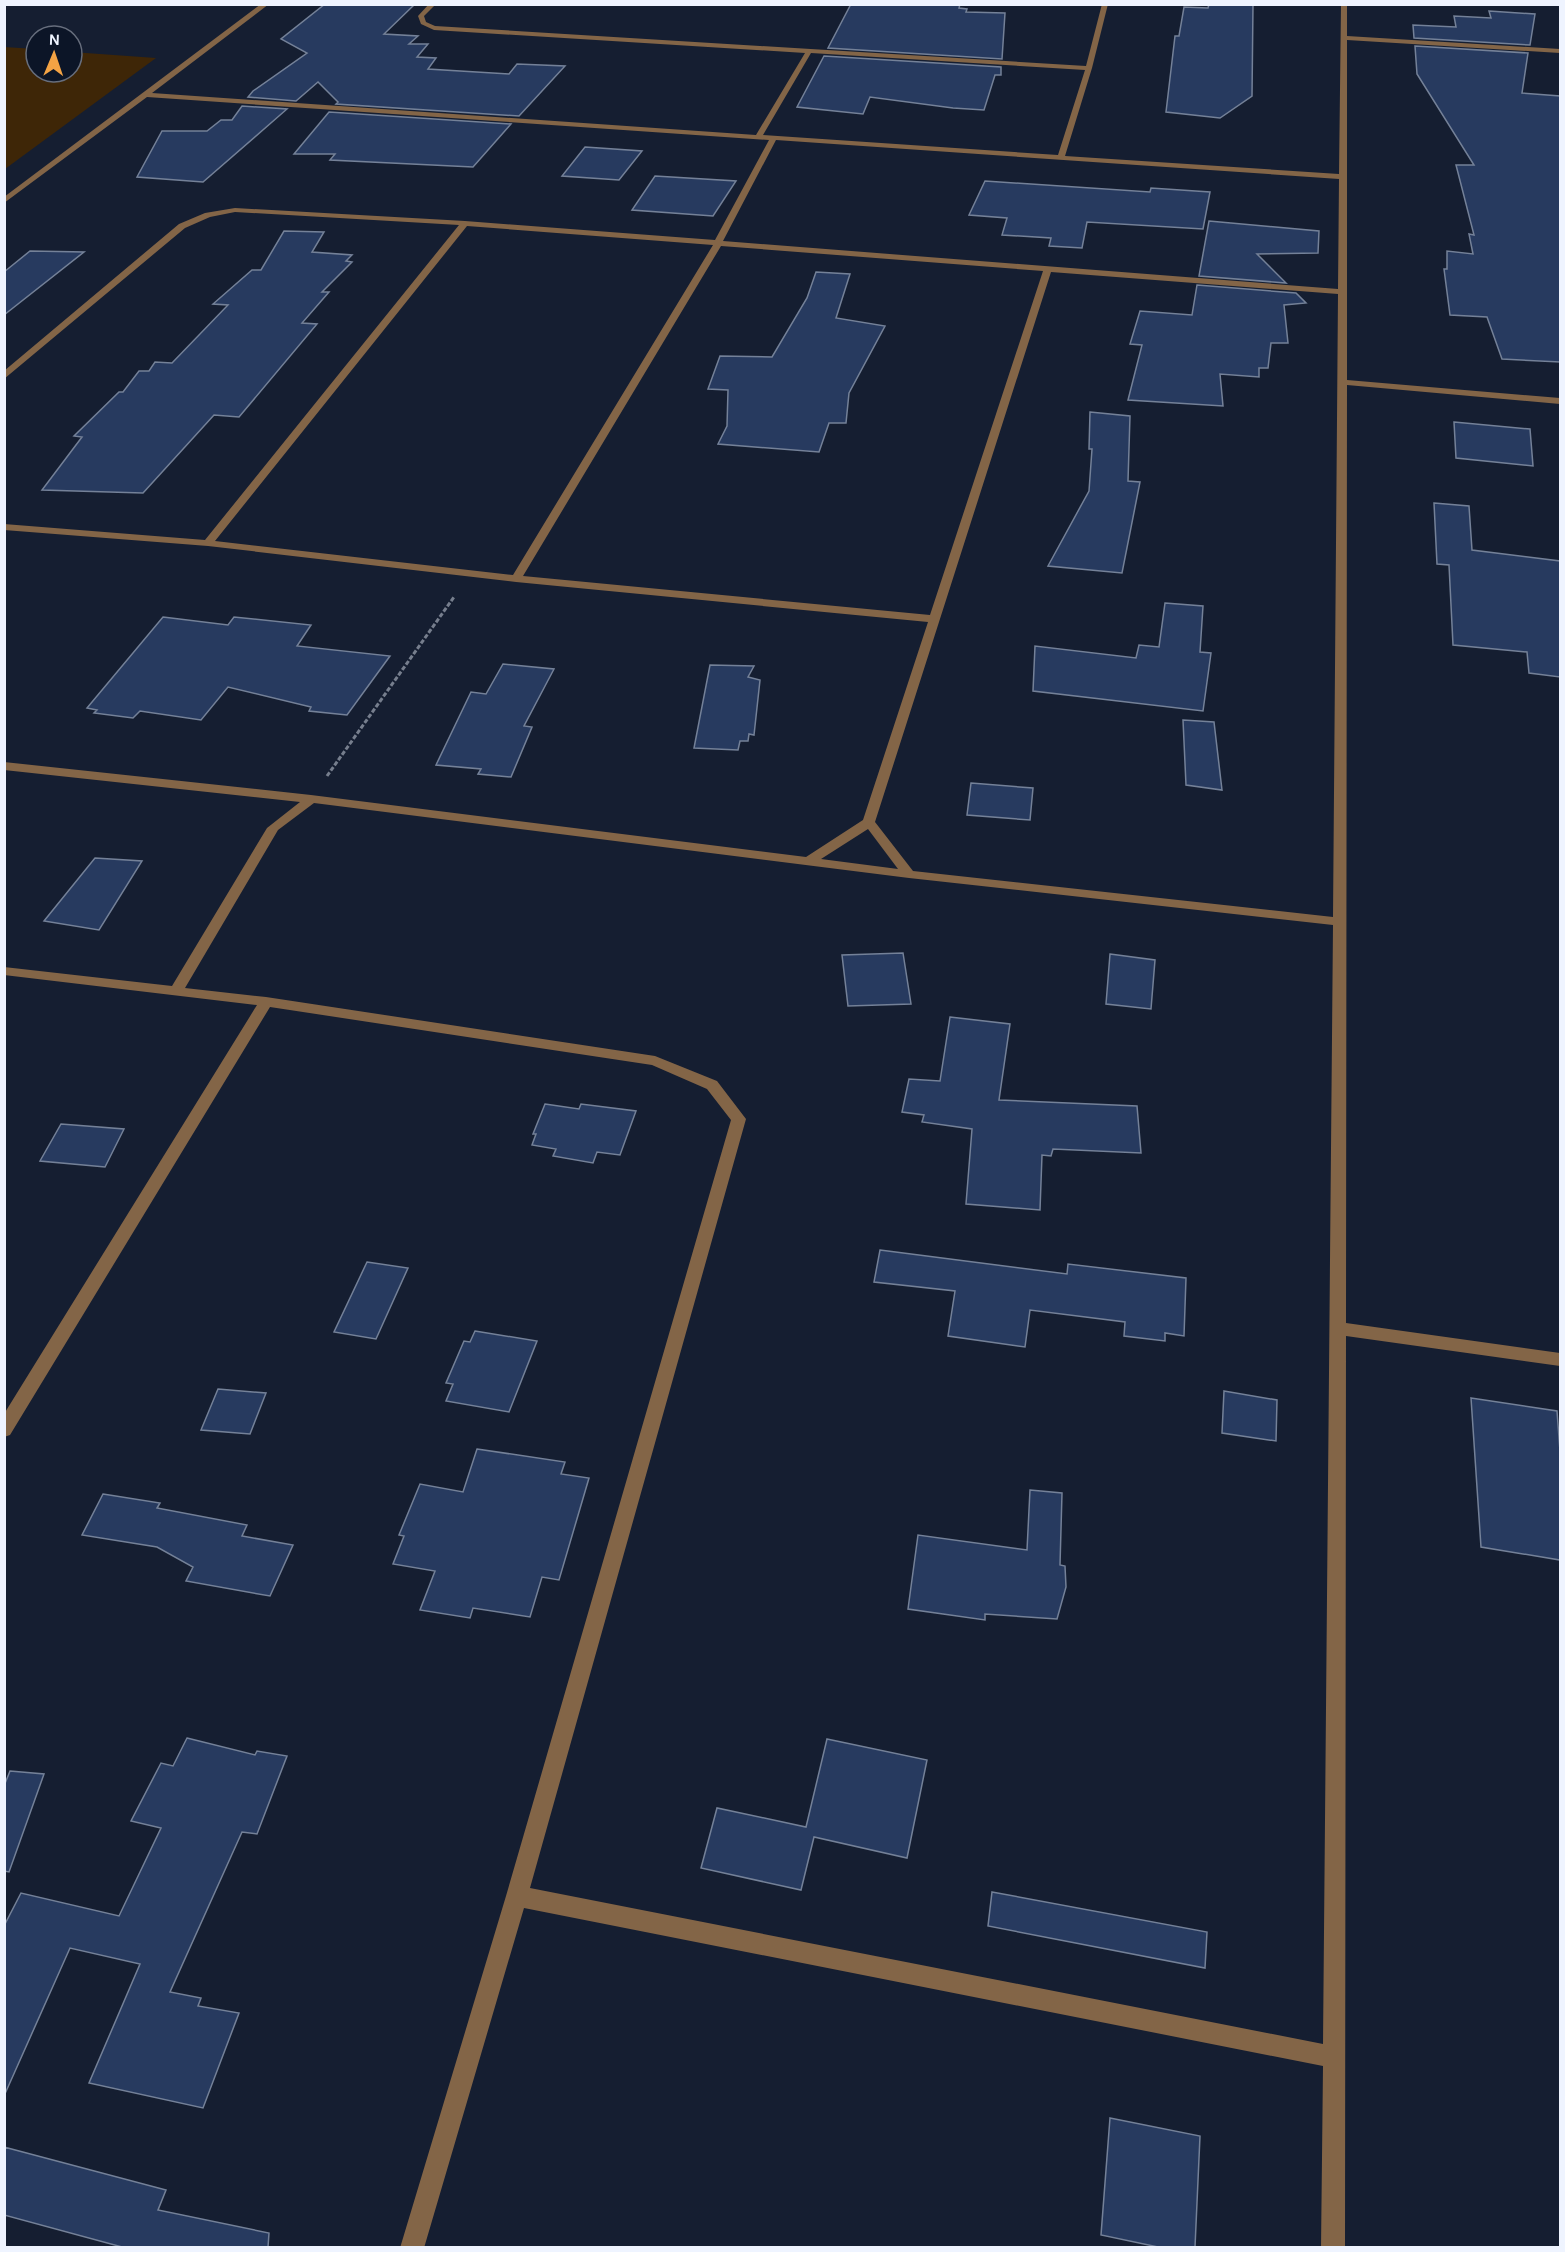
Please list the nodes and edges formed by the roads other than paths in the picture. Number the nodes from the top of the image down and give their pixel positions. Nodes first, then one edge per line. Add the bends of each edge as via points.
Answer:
1 (266, 4) edge
2 (433, 4) edge
3 (1105, 4) edge
4 (1344, 4) edge
5 (1344, 38) junction
6 (809, 51) junction
7 (1560, 51) edge
8 (1089, 68) junction
9 (148, 95) junction
10 (758, 137) junction
11 (774, 138) junction
12 (1061, 158) junction
13 (1343, 177) junction
14 (4, 201) edge
15 (465, 223) junction
16 (718, 243) junction
17 (1048, 269) junction
18 (1343, 292) junction
19 (7, 372) edge
20 (1342, 382) junction
21 (1560, 400) edge
22 (4, 527) edge
23 (208, 543) junction
24 (516, 579) junction
25 (935, 619) junction
26 (4, 766) edge
27 (310, 799) junction
28 (869, 822) junction
29 (809, 861) junction
30 (909, 874) junction
31 (1340, 922) junction
32 (4, 971) edge
33 (177, 990) junction
34 (267, 1002) junction
35 (1337, 1328) junction
36 (1560, 1360) edge
37 (4, 1430) edge
38 (517, 1896) junction
39 (1334, 2057) junction
40 (412, 2247) edge
41 (1333, 2247) edge

1 - 9 street
2 - 6 street via 421,16 423,23 434,28
3 - 8 street
4 - 5 street
5 - 7 street
5 - 13 street
6 - 8 street
6 - 10 street
8 - 12 street
9 - 10 street
9 - 14 street
10 - 11 street
11 - 12 street
11 - 16 street
12 - 13 street
13 - 18 street
15 - 16 street
15 - 19 street via 235,210 207,215 182,226
15 - 23 street
16 - 17 street
16 - 24 street
17 - 18 street
17 - 25 street
18 - 20 street
20 - 21 street
20 - 31 street
22 - 23 street
23 - 24 street
24 - 25 street
25 - 28 street
26 - 27 street
27 - 29 street
27 - 33 street via 273,828
28 - 29 street
28 - 30 street
29 - 30 street
30 - 31 street
31 - 35 street
32 - 33 street
33 - 34 street
34 - 37 street
34 - 38 street via 655,1061 712,1085 739,1119
35 - 36 street
35 - 39 street
38 - 39 street
38 - 40 street
39 - 41 street

